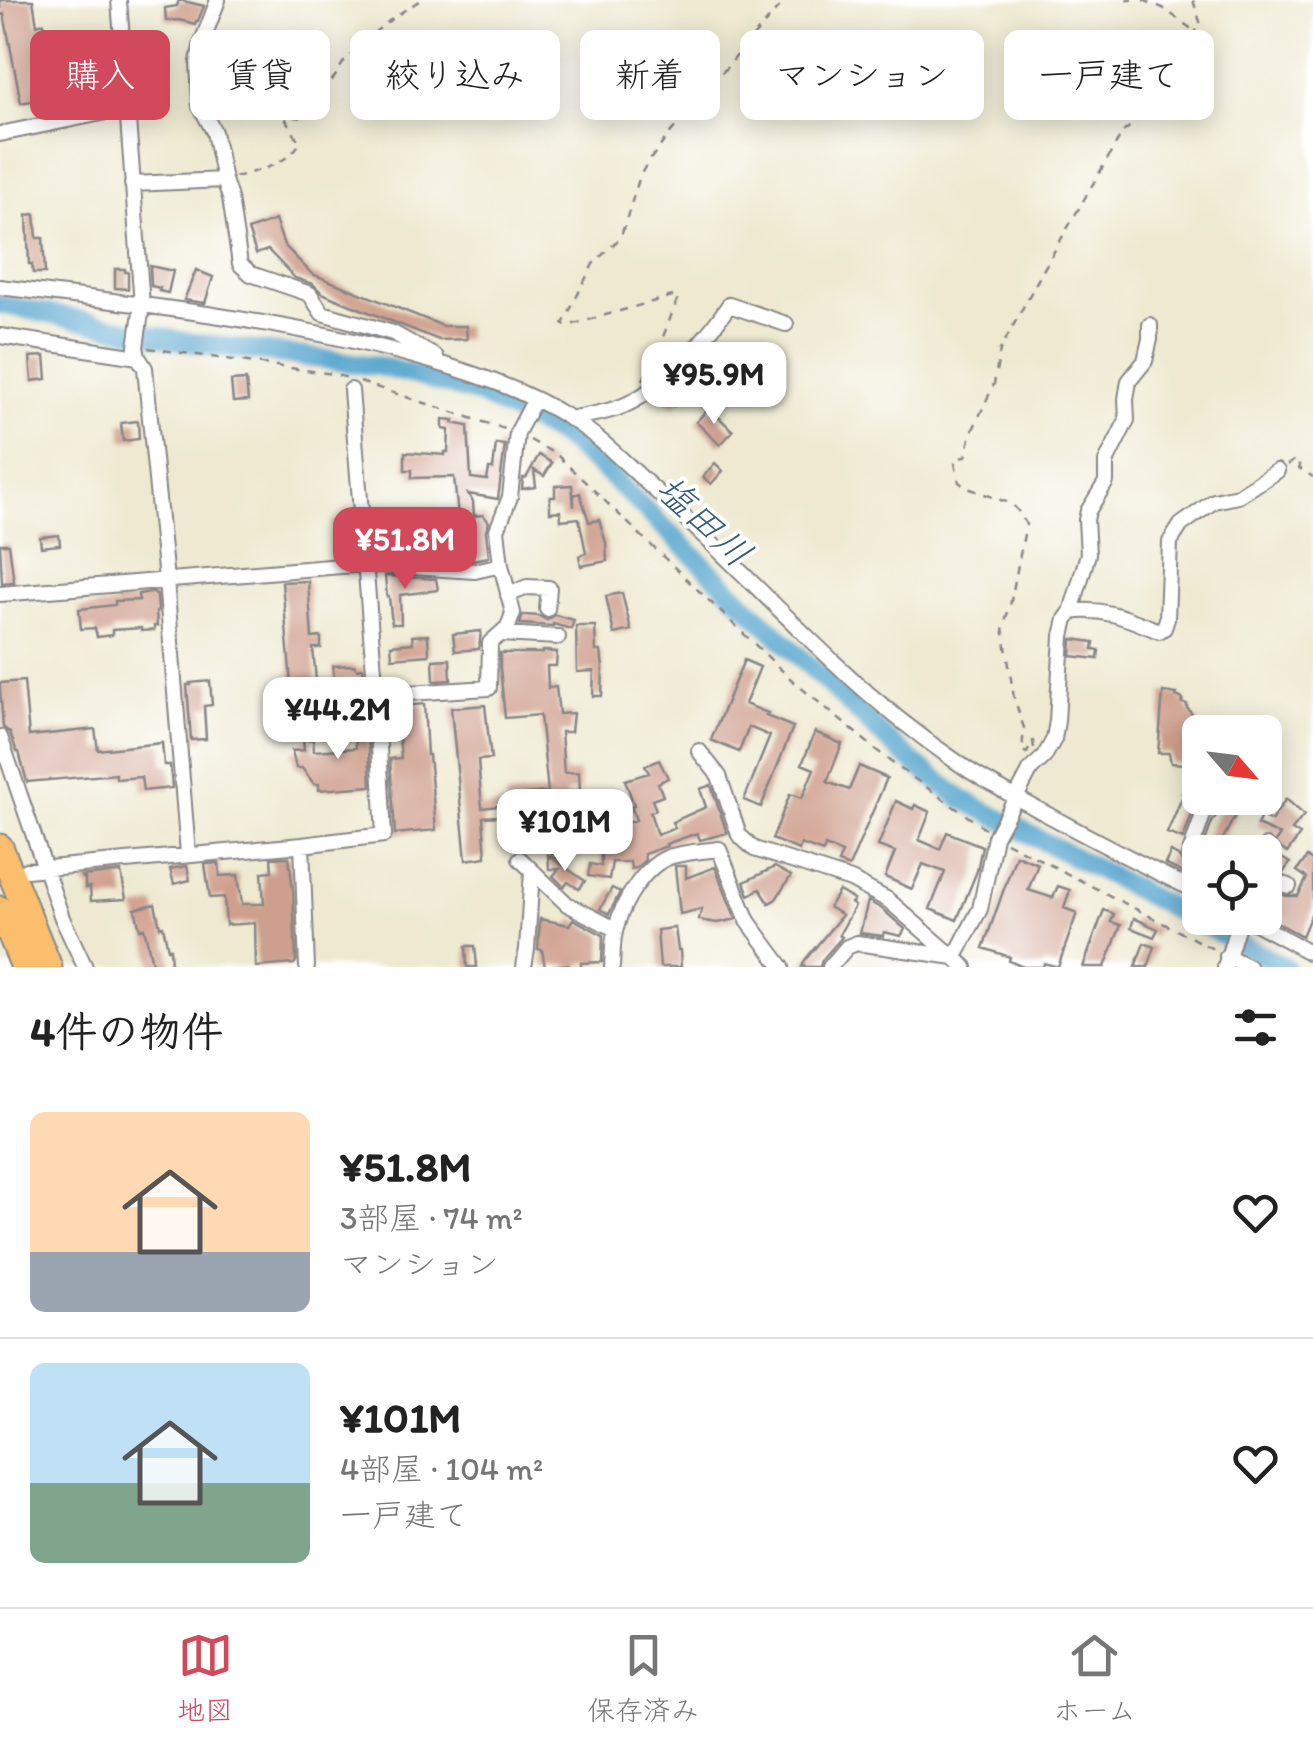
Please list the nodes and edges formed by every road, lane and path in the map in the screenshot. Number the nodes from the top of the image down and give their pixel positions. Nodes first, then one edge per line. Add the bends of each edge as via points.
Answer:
1 (119, 0) edge
2 (218, 0) edge
3 (422, 0) edge
4 (786, 0) edge
5 (1143, 0) edge
6 (1193, 0) edge
7 (121, 30) edge
8 (1194, 30) edge
9 (1196, 30) edge
10 (68, 120) edge
11 (127, 120) edge
12 (1136, 120) edge
13 (0, 134) edge
14 (224, 180) junction
15 (132, 184) junction
16 (0, 287) edge
17 (142, 307) junction
18 (786, 324) dead end
19 (1150, 325) dead end
20 (0, 336) edge
21 (137, 352) junction
22 (456, 368) junction
23 (640, 385) dead end
24 (350, 390) dead end
25 (533, 403) junction
26 (570, 419) junction
27 (517, 433) junction
28 (1277, 471) joint
29 (1313, 477) edge
30 (366, 564) junction
31 (500, 565) junction
32 (166, 580) junction
33 (0, 594) edge
34 (508, 594) junction
35 (547, 609) dead end
36 (1071, 612) junction
37 (500, 634) junction
38 (558, 637) dead end
39 (376, 696) junction
40 (0, 738) edge
41 (699, 751) dead end
42 (1037, 756) junction
43 (1014, 801) junction
44 (995, 836) junction
45 (302, 845) junction
46 (0, 847) edge
47 (188, 854) junction
48 (520, 859) dead end
49 (45, 868) junction
50 (26, 870) dead end
51 (532, 871) junction
52 (1282, 884) edge
53 (1182, 885) edge
54 (1289, 886) dead end
55 (0, 909) edge
56 (615, 928) junction
57 (1236, 935) edge
58 (1277, 935) edge
59 (1313, 950) edge
60 (1226, 961) edge
61 (960, 962) edge
62 (24, 967) edge
63 (49, 967) edge
64 (86, 967) edge
65 (307, 967) edge
66 (524, 967) edge
67 (612, 967) edge
68 (782, 967) edge
69 (830, 967) edge
70 (1249, 967) edge

1 - 7 street
2 - 14 street via 198,62 200,106 214,132
3 - 14 path via 374,32 335,78 302,94 298,101 310,116 286,120 300,144 295,152 268,169
4 - 23 path via 646,165 622,233 593,264 562,324 676,295
5 - 8 path
6 - 9 path via 1201,25
10 - 13 street
11 - 15 street
12 - 42 path via 1000,350 968,451 955,463 959,482 1012,504 1026,524 1003,627 1024,728 1022,751 1032,742
14 - 15 street
14 - 22 street via 240,264 251,274 310,294 322,313 393,333
15 - 17 street
16 - 17 street
17 - 21 street
17 - 22 street via 356,340
18 - 26 street via 729,305 646,395
19 - 36 street via 1145,361 1129,382 1127,420 1106,462 1106,482 1088,511 1088,554
20 - 21 street
21 - 27 path via 334,374
21 - 32 street via 145,368
22 - 25 street
24 - 30 street
25 - 26 street
25 - 27 street
26 - 43 street via 714,544 838,667
27 - 31 street via 510,497 497,530
27 - 44 path via 557,455 793,682
28 - 29 path via 1295,460
28 - 36 street via 1181,525 1170,542 1164,628 1091,609
30 - 31 street via 475,571
30 - 32 street
30 - 39 street
31 - 34 street
32 - 33 street
32 - 47 street
34 - 35 street via 548,588
34 - 37 street via 513,613
36 - 42 street via 1062,636 1054,740
37 - 38 street
37 - 39 street via 490,643 488,688
39 - 45 street via 384,835
40 - 49 street
41 - 61 street via 719,776 739,835 754,848 851,880 888,900
42 - 43 street
43 - 44 street
43 - 53 street
44 - 60 path
44 - 61 street via 980,909
45 - 47 street
45 - 65 street
46 - 63 highway
47 - 49 street
48 - 51 street
49 - 50 street
49 - 64 street
51 - 56 street via 567,904
51 - 66 street
52 - 54 street
55 - 62 highway
56 - 67 street
56 - 68 street via 632,892 656,864 719,848 748,922
57 - 60 street
58 - 59 street
60 - 70 street
61 - 69 street via 857,942

